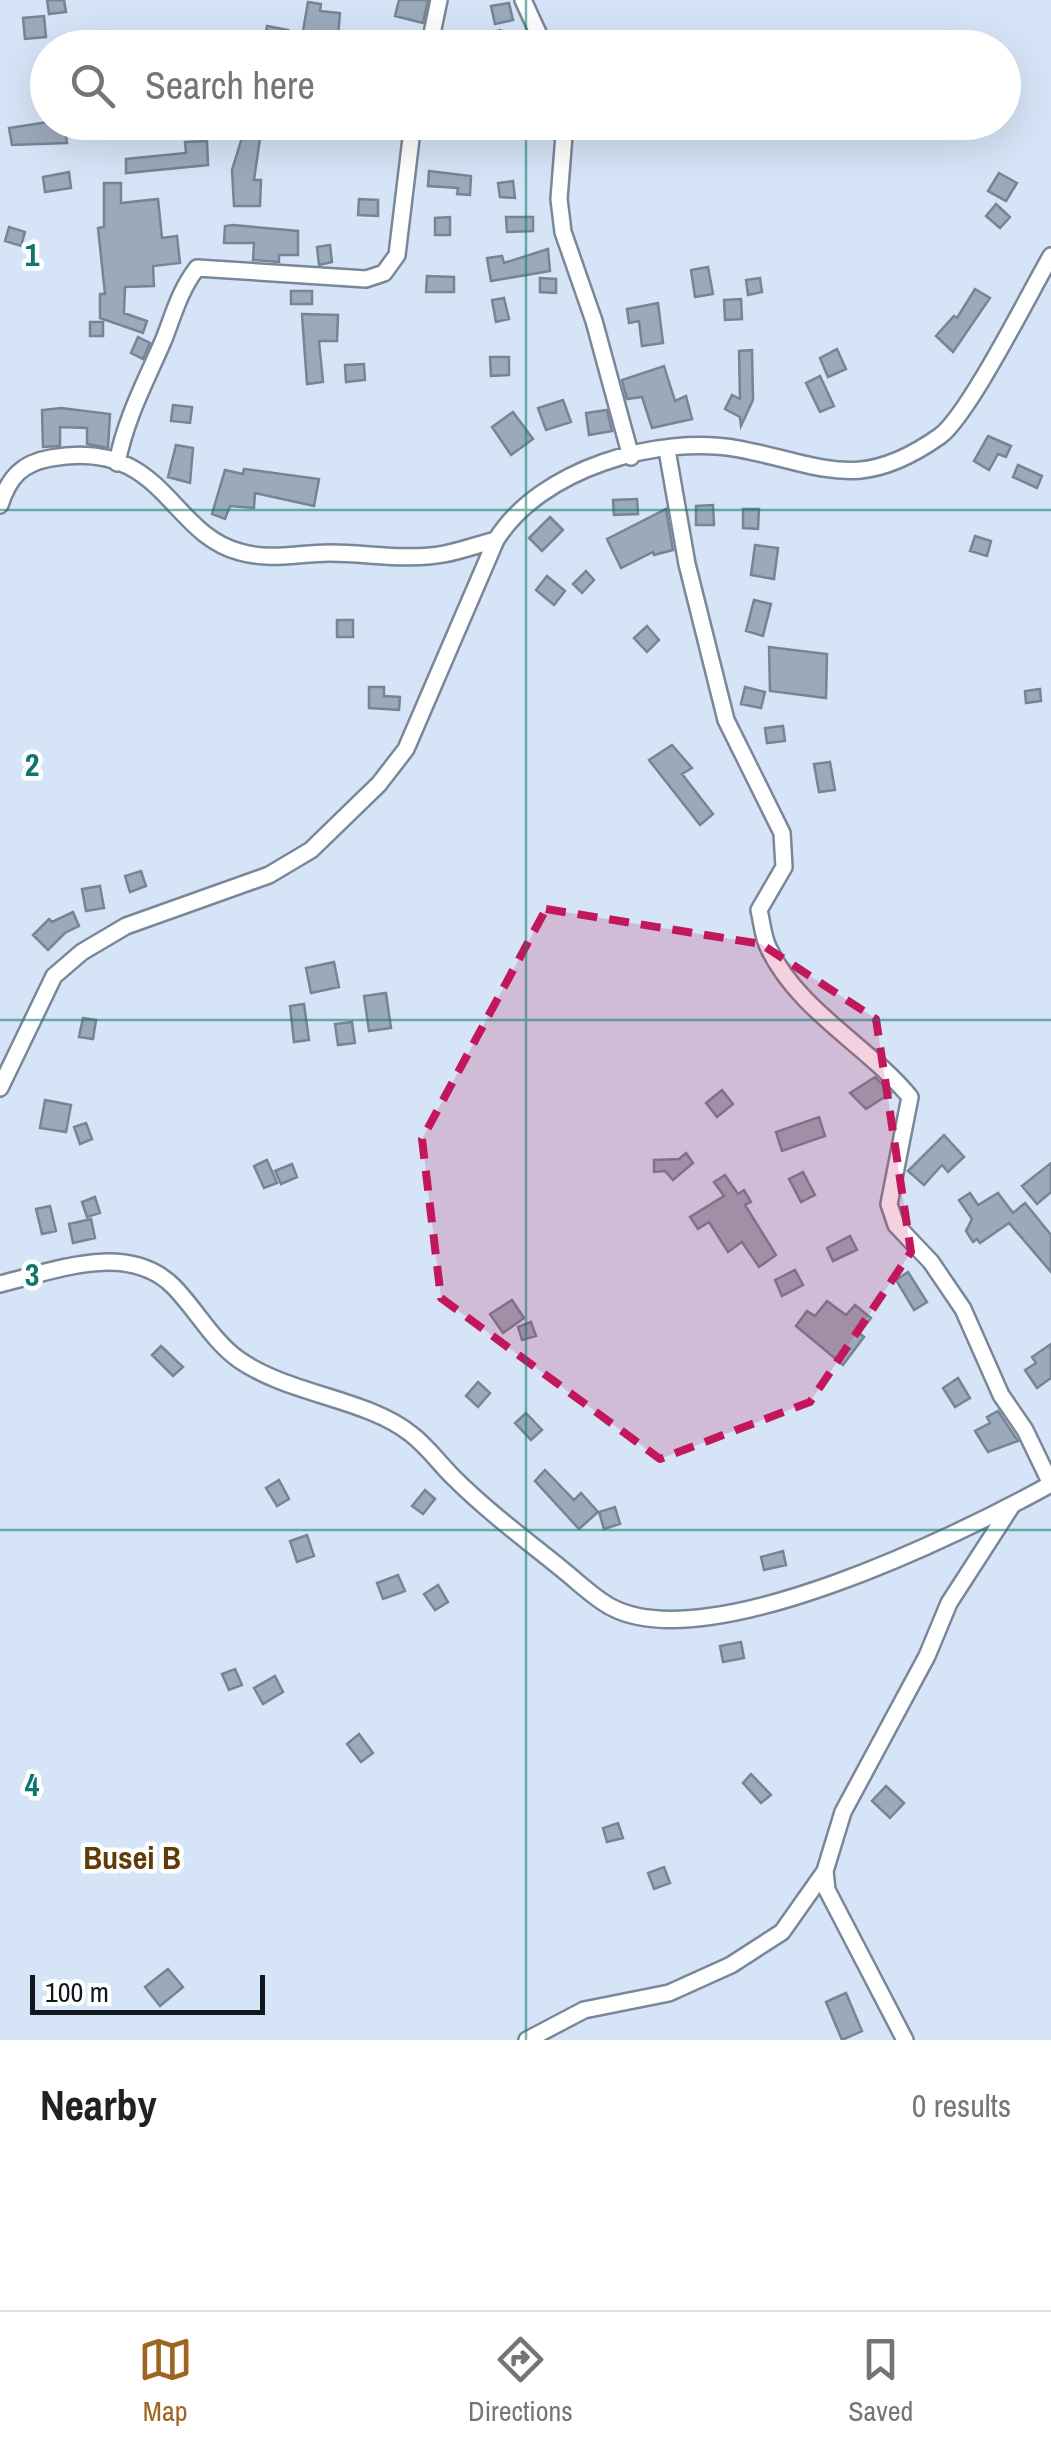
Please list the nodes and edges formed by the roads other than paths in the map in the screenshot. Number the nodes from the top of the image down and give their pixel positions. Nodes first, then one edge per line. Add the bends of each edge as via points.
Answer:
1 (439, 0) edge
2 (524, 0) edge
3 (433, 30) edge
4 (538, 30) edge
5 (412, 140) edge
6 (564, 140) edge
7 (1051, 256) edge
8 (668, 450) junction
9 (630, 457) junction
10 (117, 463) junction
11 (0, 505) edge
12 (496, 540) junction
13 (0, 1088) edge
14 (0, 1284) edge
15 (1051, 1484) edge
16 (1014, 1504) junction
17 (825, 1870) junction
18 (527, 2040) edge
19 (905, 2040) edge

1 - 3 street
2 - 4 street
5 - 10 street via 397,255 384,273 366,278 197,268 139,386
6 - 9 street via 564,232
7 - 8 street via 960,418 918,449 862,473 839,474 738,449
8 - 9 street
8 - 15 street via 676,514 726,720 782,833 784,867 759,910 768,949 807,1000 910,1098 889,1204 896,1226 963,1308
9 - 12 street via 604,460 546,488 510,517
10 - 11 street via 61,456 27,462 6,485
10 - 12 street via 160,485 206,534 268,559 442,554
12 - 13 street via 406,748 379,784 311,850 269,874 126,926 82,952 54,976
14 - 16 street via 96,1261 148,1268 174,1287 236,1357 411,1434 456,1480 610,1607 651,1620 701,1619 776,1600 882,1565
15 - 16 street
16 - 17 street via 949,1604 843,1812
17 - 18 street via 782,1932 732,1965 669,1993 584,2010
17 - 19 street via 827,1890

